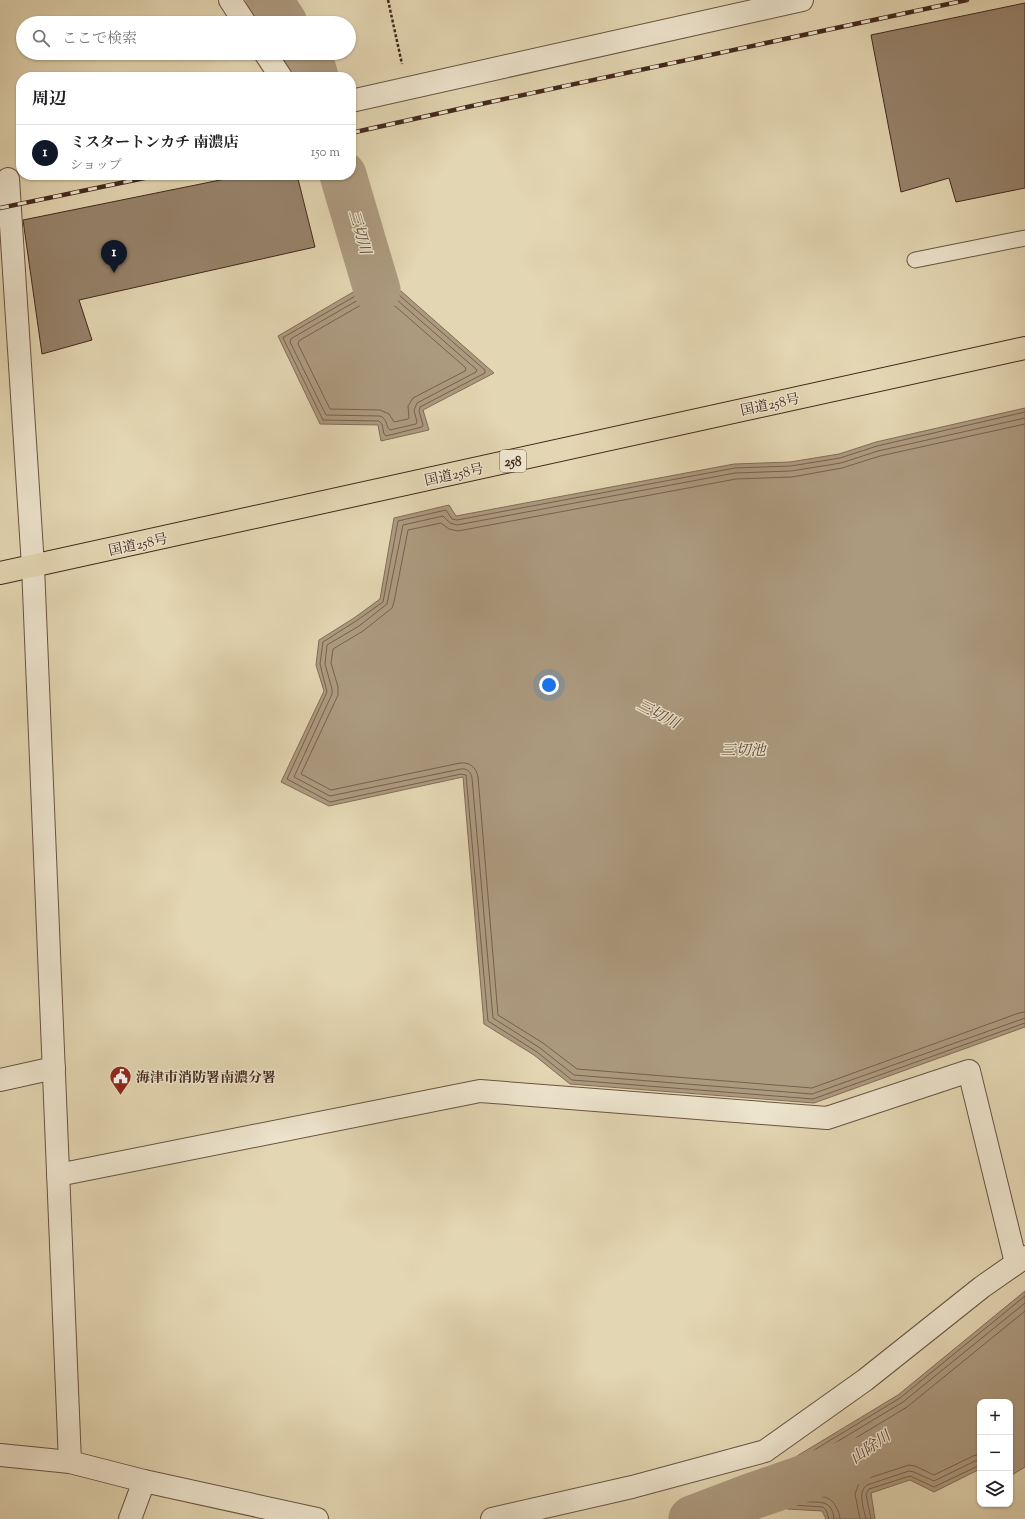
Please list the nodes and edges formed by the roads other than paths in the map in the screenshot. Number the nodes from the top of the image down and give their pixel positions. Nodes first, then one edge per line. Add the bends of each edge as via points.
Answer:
1 (230, 0) edge
2 (802, 0) edge
3 (240, 16) edge
4 (270, 60) edge
5 (278, 72) edge
6 (356, 100) edge
7 (10, 178) edge
8 (1025, 238) edge
9 (915, 260) dead end
10 (1025, 348) edge
11 (33, 566) junction
12 (0, 573) edge
13 (54, 1068) junction
14 (0, 1080) edge
15 (58, 1175) junction
16 (1021, 1260) edge
17 (0, 1455) edge
18 (70, 1462) junction
19 (144, 1481) junction
20 (134, 1510) edge
21 (317, 1519) edge
22 (492, 1519) edge

1 - 3 street
2 - 6 street
4 - 5 street
7 - 11 street
8 - 9 lane
10 - 11 highway, 国道258号 / 258
11 - 12 highway, 国道258号 / 258
11 - 13 street
13 - 14 street
13 - 15 street
15 - 16 street via 480,1091 827,1118 969,1071
15 - 18 street
16 - 22 street via 982,1287 865,1380 765,1451 632,1487
17 - 18 street
18 - 19 street
19 - 20 street
19 - 21 street

